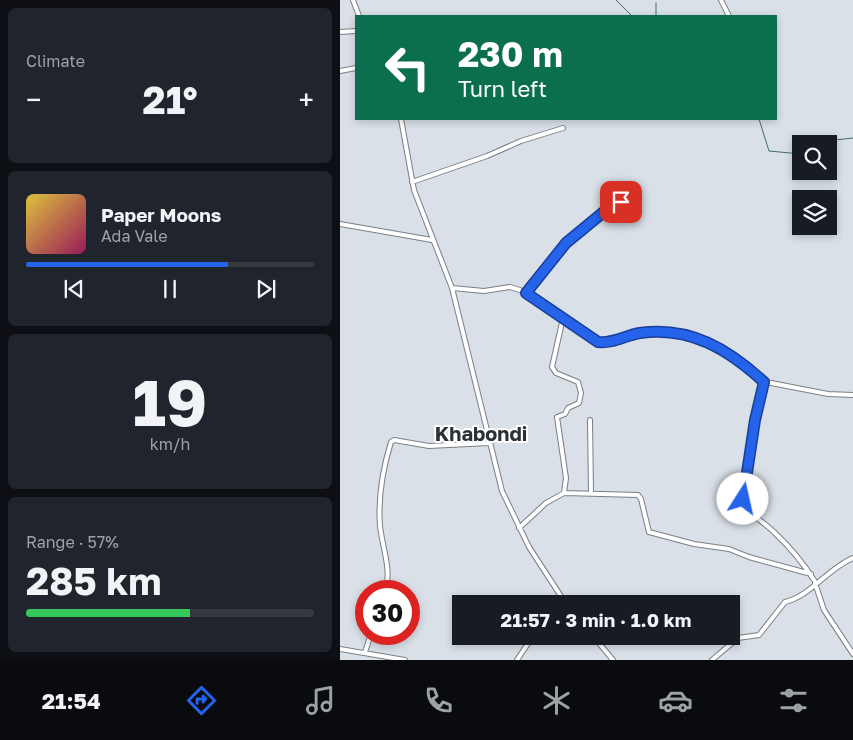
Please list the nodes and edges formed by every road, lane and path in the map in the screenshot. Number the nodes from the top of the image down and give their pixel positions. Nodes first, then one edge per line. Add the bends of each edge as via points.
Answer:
1 (353, 0) edge
2 (721, 0) edge
3 (359, 15) edge
4 (728, 15) edge
5 (355, 31) edge
6 (340, 32) edge
7 (355, 68) edge
8 (340, 71) edge
9 (401, 120) edge
10 (563, 128) dead end
11 (412, 182) junction
12 (623, 204) dead end
13 (340, 224) edge
14 (432, 240) junction
15 (452, 288) junction
16 (526, 293) junction
17 (563, 318) junction
18 (764, 382) junction
19 (853, 395) edge
20 (590, 420) dead end
21 (489, 443) junction
22 (591, 492) junction
23 (564, 493) junction
24 (519, 528) junction
25 (853, 558) edge
26 (811, 574) junction
27 (387, 580) edge
28 (816, 583) junction
29 (559, 595) edge
30 (367, 645) edge
31 (527, 645) edge
32 (600, 645) edge
33 (340, 649) edge
34 (365, 652) junction
35 (853, 654) edge
36 (406, 660) edge
37 (517, 660) edge
38 (613, 660) edge
39 (712, 660) edge

1 - 3 street
2 - 4 street
5 - 6 street
7 - 8 street
9 - 11 street
10 - 11 street
11 - 14 street
12 - 16 street via 617,201 571,239
13 - 14 street
14 - 15 street
15 - 16 street via 484,291 512,288
15 - 21 street
16 - 17 street
17 - 18 street via 601,342 642,332 687,334 731,356
17 - 23 street via 552,367 556,373 578,382 581,399 565,414 556,417 564,464
18 - 19 street via 828,394
18 - 26 street via 743,501
20 - 22 street
21 - 24 street via 502,490
21 - 27 street via 429,446 391,442 380,508 381,534 388,565
22 - 23 street
22 - 26 street via 639,495 649,532 729,549
23 - 24 street via 546,503
24 - 29 street
25 - 28 street
26 - 28 street
28 - 35 street via 824,610
28 - 39 street via 793,601 784,603 759,635 738,638
30 - 34 street
31 - 37 street
32 - 38 street
33 - 34 street
34 - 36 street

